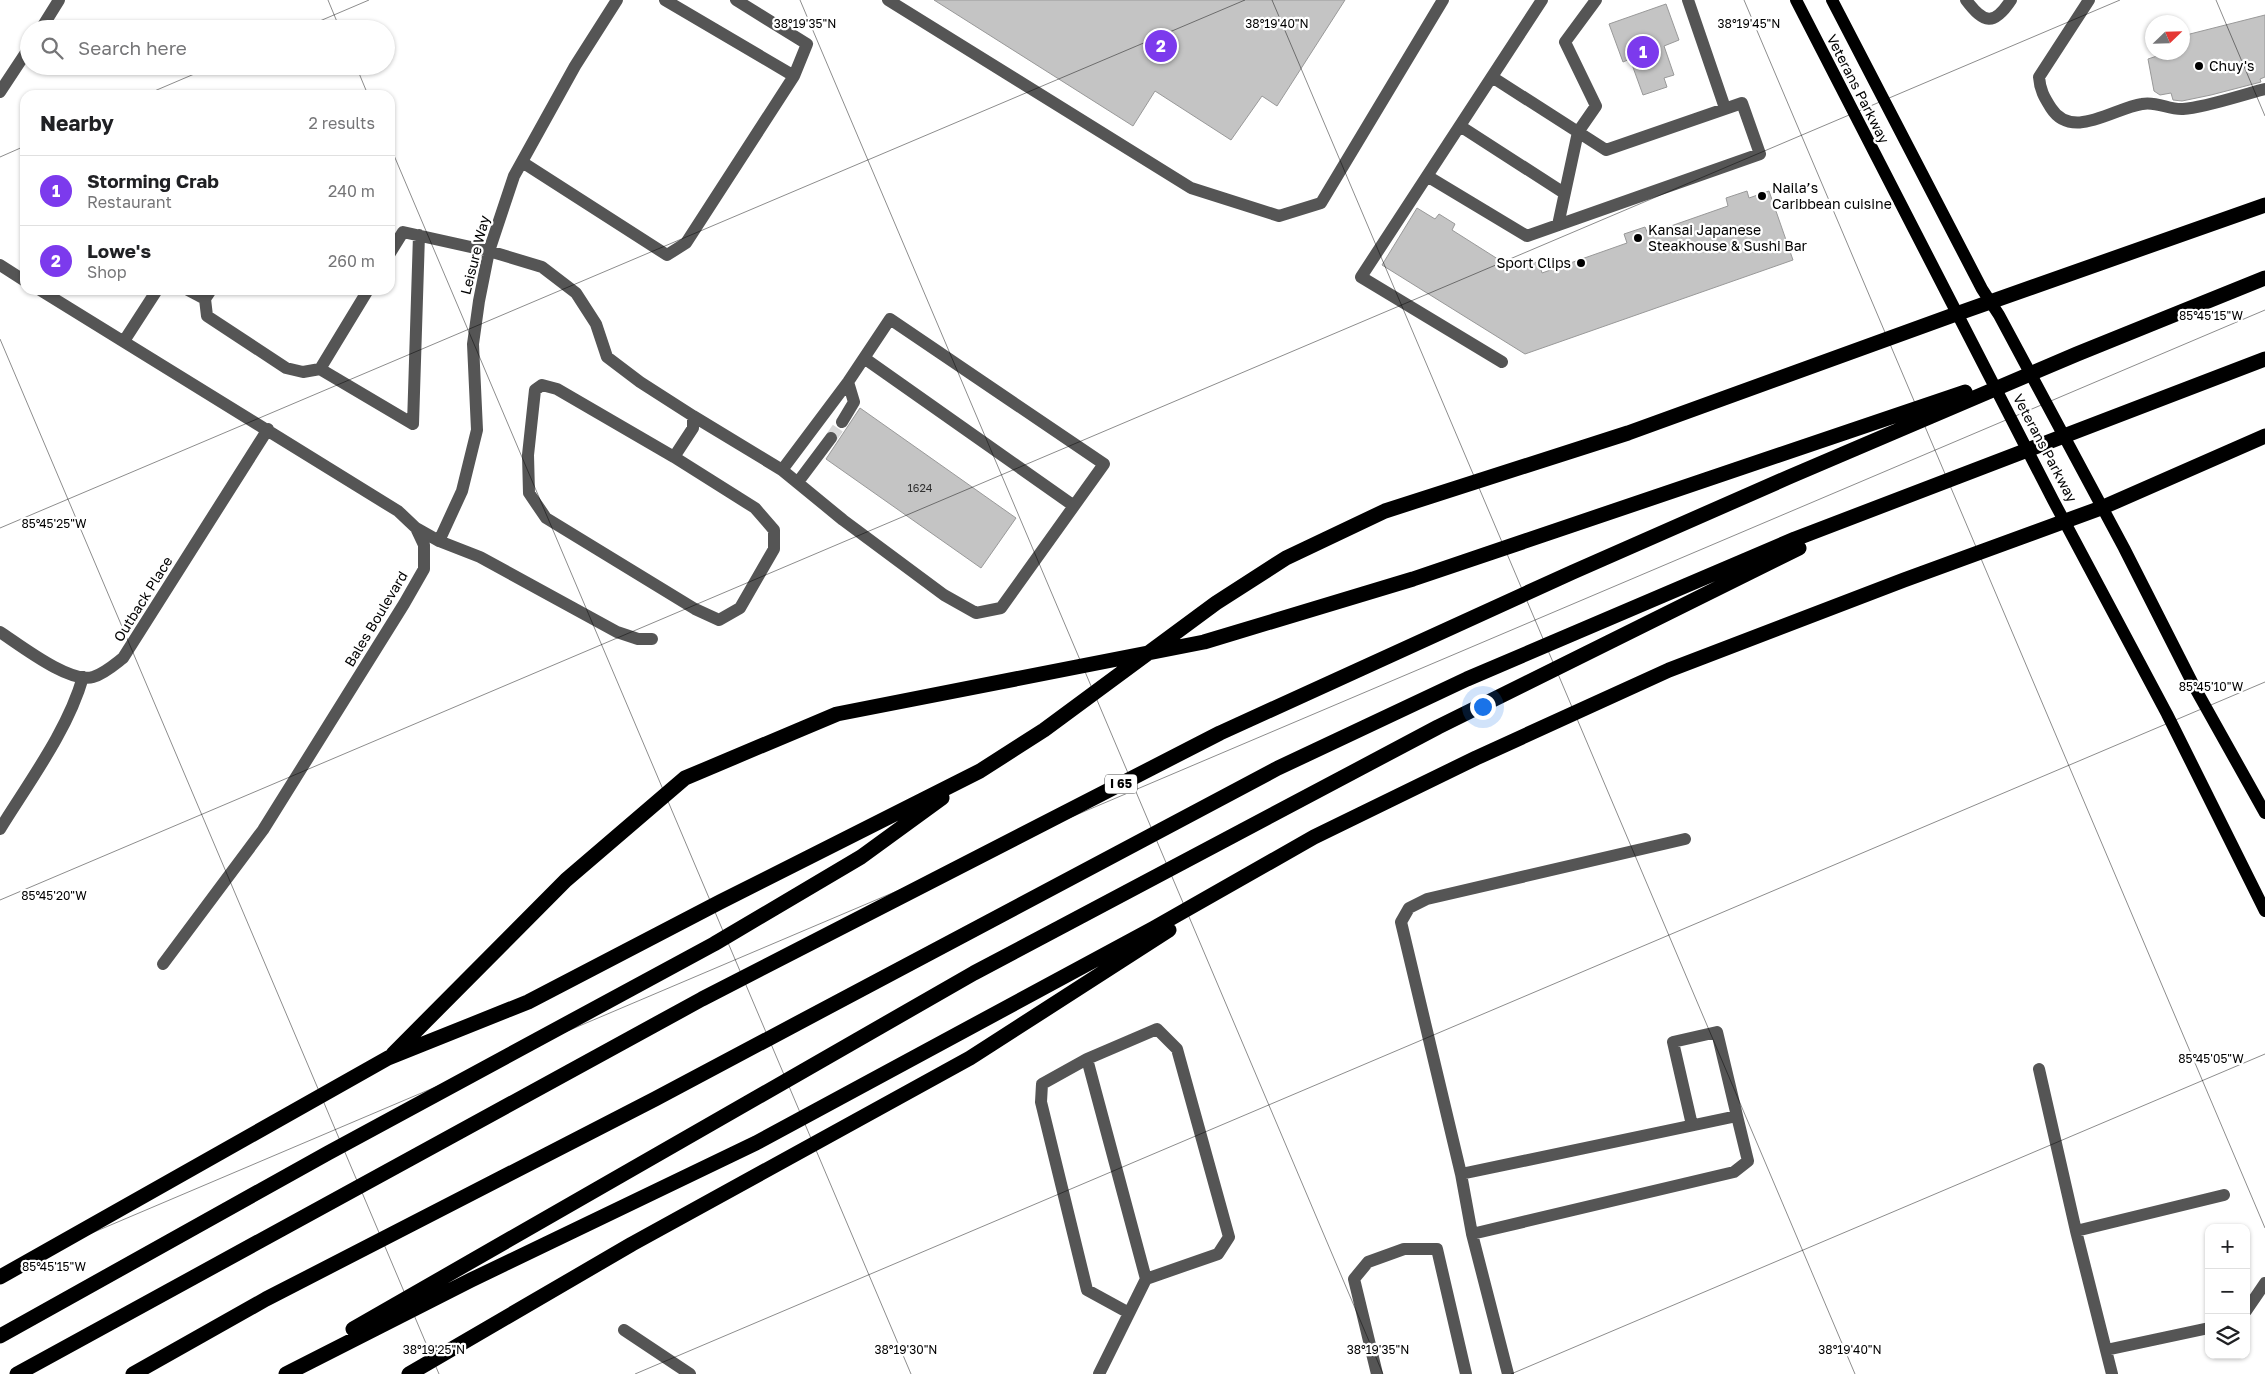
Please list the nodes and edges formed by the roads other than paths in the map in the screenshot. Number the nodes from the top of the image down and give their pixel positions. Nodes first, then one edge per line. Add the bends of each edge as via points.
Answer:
1 (59, 0) edge
2 (617, 0) edge
3 (736, 0) edge
4 (888, 0) edge
5 (1443, 0) edge
6 (1542, 0) edge
7 (1596, 0) edge
8 (1688, 0) edge
9 (1796, 0) edge
10 (1832, 0) edge
11 (1966, 0) edge
12 (2011, 0) edge
13 (2089, 0) edge
14 (671, 2) edge
15 (47, 20) edge
16 (20, 62) edge
17 (794, 76) junction
18 (1492, 77) junction
19 (2265, 89) edge
20 (0, 92) edge
21 (1725, 108) junction
22 (1460, 126) junction
23 (1578, 132) junction
24 (522, 162) junction
25 (1427, 176) junction
26 (1564, 193) junction
27 (2265, 205) edge
28 (1558, 225) junction
29 (420, 235) junction
30 (395, 245) edge
31 (489, 251) junction
32 (0, 265) edge
33 (20, 278) edge
34 (2265, 278) edge
35 (48, 295) edge
36 (154, 295) edge
37 (208, 295) edge
38 (365, 295) edge
39 (1990, 302) junction
40 (1959, 313) junction
41 (124, 341) junction
42 (2077, 354) junction
43 (864, 358) junction
44 (2265, 359) edge
45 (1502, 362) dead end
46 (320, 369) junction
47 (848, 382) junction
48 (693, 416) junction
49 (842, 422) tunnel mouth
50 (268, 429) junction
51 (2265, 436) edge
52 (831, 438) tunnel mouth
53 (674, 457) junction
54 (782, 470) junction
55 (798, 482) junction
56 (1889, 503) junction
57 (1074, 506) junction
58 (2102, 508) junction
59 (2066, 520) junction
60 (416, 528) junction
61 (439, 541) junction
62 (0, 632) edge
63 (652, 639) dead end
64 (83, 677) junction
65 (980, 771) junction
66 (2265, 814) edge
67 (0, 828) edge
68 (1314, 837) junction
69 (1685, 839) dead end
70 (2265, 911) edge
71 (163, 964) dead end
72 (388, 1058) junction
73 (1087, 1059) junction
74 (2039, 1069) dead end
75 (1736, 1116) junction
76 (1692, 1125) junction
77 (1461, 1174) junction
78 (2224, 1195) dead end
79 (2076, 1231) junction
80 (1472, 1234) junction
81 (0, 1277) edge
82 (1146, 1279) junction
83 (2265, 1283) edge
84 (2250, 1305) edge
85 (1129, 1313) junction
86 (2205, 1329) edge
87 (624, 1330) dead end
88 (0, 1336) edge
89 (2106, 1350) junction
90 (17, 1374) edge
91 (133, 1374) edge
92 (276, 1374) edge
93 (286, 1374) edge
94 (409, 1374) edge
95 (690, 1374) edge
96 (1099, 1374) edge
97 (1377, 1374) edge
98 (1466, 1374) edge
99 (1508, 1374) edge
100 (2112, 1374) edge

1 - 15 street
2 - 24 street, Leisure Way via 575,66
3 - 17 street via 806,44
4 - 5 street via 1191,188 1279,216 1321,203
6 - 18 street
7 - 23 street via 1565,42 1596,106
8 - 21 street
9 - 40 main road, Veterans Parkway
10 - 39 main road, Veterans Parkway
11 - 12 street via 1976,13 1985,19 1994,19 2003,13
13 - 19 street via 2039,77 2040,92 2055,115 2070,122 2091,121 2142,104 2158,103 2173,109 2187,109
14 - 17 street
16 - 20 street
17 - 24 street via 686,243 667,255
18 - 22 street
18 - 23 street
21 - 23 street via 1606,150
21 - 28 street via 1742,103 1760,154
22 - 25 street
22 - 26 street
23 - 26 street
24 - 31 street, Leisure Way via 514,176
25 - 28 street via 1527,236
25 - 45 street via 1361,277
26 - 28 street
27 - 39 highway
29 - 30 street via 403,232
29 - 31 street
29 - 46 street via 413,424
31 - 48 street via 542,267 576,293 596,324 607,357
31 - 61 street, Leisure Way via 473,344 476,430 462,491
32 - 33 street
34 - 42 highway, I 65
35 - 41 street, Bales Boulevard
36 - 41 street
37 - 46 street via 207,316 286,368 303,372
38 - 46 street
39 - 40 highway
39 - 58 main road, Veterans Parkway
40 - 59 main road, Veterans Parkway
40 - 65 highway via 1628,433 1385,511 1286,558 1216,603 1044,730
41 - 50 street, Bales Boulevard
42 - 72 highway via 1413,580 1204,642 828,718 685,778 566,880
42 - 90 highway, I 65 via 1573,572 1220,733 702,998
43 - 47 street
43 - 57 street
43 - 57 street via 890,319 1104,464
44 - 56 highway
47 - 49 street via 854,402
47 - 54 street
48 - 53 street via 693,428
48 - 54 street
50 - 60 street, Bales Boulevard via 398,511
50 - 64 street, Outback Place via 123,658 100,674
51 - 58 highway
52 - 55 street
53 - 53 street via 557,389 542,385 535,390 528,455 529,493 546,518 719,620 740,608 774,549 774,530 755,508
54 - 55 street
55 - 57 street via 843,520 944,595 976,613 1001,608
56 - 91 highway via 1794,539 1467,678 1278,768 655,1099 275,1294
56 - 92 highway via 1438,727 974,973
58 - 59 highway
58 - 66 main road, Veterans Parkway via 2195,688
59 - 68 highway via 1669,670 1476,758
59 - 70 main road, Veterans Parkway
60 - 61 street
60 - 71 street, Bales Boulevard via 424,545 424,569 412,590 263,830
61 - 63 street via 480,557 616,632 638,639
62 - 64 street via 60,671
64 - 67 street via 77,700
65 - 72 highway via 528,1002
65 - 88 highway via 861,857 714,944 328,1153
68 - 93 highway via 1154,928 756,1143 471,1280
68 - 94 highway via 970,1058 632,1244
69 - 77 street via 1427,899 1410,908 1401,922
72 - 81 highway
73 - 82 street
73 - 82 street via 1157,1029 1177,1049 1229,1236 1218,1254
73 - 85 street via 1042,1084 1041,1102 1087,1290
74 - 79 street
75 - 76 street
75 - 76 street via 1717,1032 1673,1042
75 - 80 street via 1748,1161 1734,1172
76 - 77 street
77 - 80 street
78 - 79 street
79 - 89 street
80 - 99 street
82 - 85 street
83 - 84 street
85 - 96 street
86 - 89 street
87 - 95 street
89 - 100 street
97 - 98 street via 1354,1279 1368,1262 1404,1249 1437,1249

